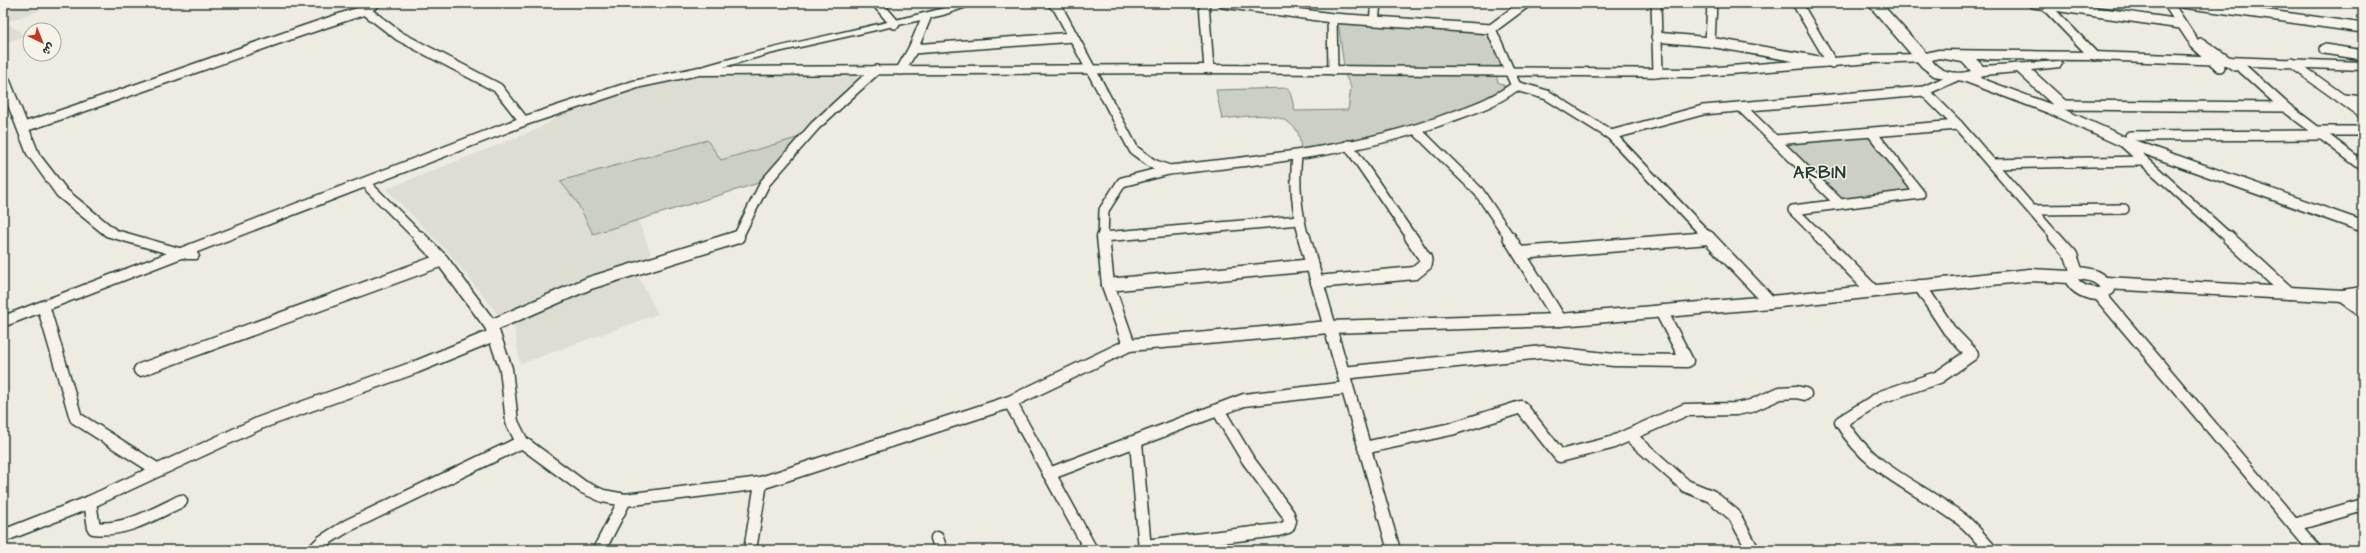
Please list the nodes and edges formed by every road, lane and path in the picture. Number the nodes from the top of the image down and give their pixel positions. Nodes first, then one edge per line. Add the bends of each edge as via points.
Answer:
1 (375, 3) edge
2 (877, 3) edge
3 (974, 3) edge
4 (1052, 3) edge
5 (1204, 3) edge
6 (1223, 3) edge
7 (1376, 3) edge
8 (1526, 3) edge
9 (1656, 3) edge
10 (1712, 3) edge
11 (1798, 3) edge
12 (1868, 3) edge
13 (1874, 3) edge
14 (1886, 3) edge
15 (2033, 3) edge
16 (2168, 3) edge
17 (2183, 3) edge
18 (2045, 5) junction
19 (365, 10) junction
20 (926, 18) junction
21 (1332, 18) junction
22 (1374, 21) junction
23 (895, 24) junction
24 (2181, 24) junction
25 (2363, 28) edge
26 (1491, 29) junction
27 (1073, 37) junction
28 (1656, 37) junction
29 (2194, 40) junction
30 (1710, 42) junction
31 (913, 49) junction
32 (2324, 49) dead end
33 (1943, 54) junction
34 (2363, 55) edge
35 (2094, 56) junction
36 (1924, 58) junction
37 (1832, 63) junction
38 (2228, 64) junction
39 (2363, 66) edge
40 (2297, 67) junction
41 (1090, 69) junction
42 (1209, 69) junction
43 (2022, 69) junction
44 (876, 70) junction
45 (901, 70) junction
46 (1333, 70) junction
47 (699, 71) junction
48 (1510, 72) junction
49 (1658, 73) junction
50 (2363, 74) edge
51 (1966, 75) junction
52 (3, 78) edge
53 (1516, 86) junction
54 (1924, 91) junction
55 (2342, 99) junction
56 (2363, 101) edge
57 (1741, 107) junction
58 (2285, 107) junction
59 (2057, 108) junction
60 (555, 112) junction
61 (2363, 114) edge
62 (524, 121) junction
63 (1958, 125) junction
64 (24, 128) junction
65 (1416, 130) junction
66 (2363, 132) edge
67 (1872, 133) junction
68 (2320, 133) junction
69 (1611, 135) junction
70 (2126, 138) junction
71 (1775, 140) junction
72 (1348, 145) junction
73 (1297, 156) junction
74 (2143, 161) junction
75 (1992, 164) junction
76 (2363, 166) edge
77 (1168, 170) junction
78 (370, 188) junction
79 (1840, 204) junction
80 (2124, 209) dead end
81 (2032, 210) junction
82 (2363, 218) edge
83 (1299, 220) junction
84 (2363, 227) edge
85 (1103, 237) junction
86 (1709, 238) junction
87 (1520, 253) junction
88 (187, 255) junction
89 (442, 260) junction
90 (1313, 265) junction
91 (2074, 275) junction
92 (1317, 282) junction
93 (2106, 283) junction
94 (1108, 285) junction
95 (1920, 286) junction
96 (1873, 291) junction
97 (2289, 293) junction
98 (2363, 293) edge
99 (2099, 294) junction
100 (2343, 296) junction
101 (1770, 302) junction
102 (2363, 310) edge
103 (1661, 311) junction
104 (45, 312) junction
105 (1560, 320) junction
106 (3, 322) edge
107 (1329, 327) junction
108 (3, 329) edge
109 (492, 330) junction
110 (1129, 345) junction
111 (140, 370) dead end
112 (1343, 373) junction
113 (1347, 388) junction
114 (1805, 394) dead end
115 (1010, 402) junction
116 (1218, 410) junction
117 (1629, 435) junction
118 (522, 442) junction
119 (1136, 442) junction
120 (1364, 448) junction
121 (158, 470) junction
122 (1049, 474) junction
123 (761, 483) junction
124 (625, 500) junction
125 (181, 501) dead end
126 (90, 502) junction
127 (2363, 505) edge
128 (2294, 525) junction
129 (3, 536) edge
130 (1145, 548) edge
131 (314, 550) edge
132 (599, 550) edge
133 (750, 550) edge
134 (1091, 550) edge
135 (1394, 550) edge
136 (1753, 550) edge
137 (1991, 550) edge
138 (2315, 550) edge

1 - 19 street
2 - 23 street
3 - 20 street
4 - 27 street via 1058,8
5 - 42 street
6 - 21 street
7 - 22 street
8 - 26 street
9 - 28 street
10 - 30 street
11 - 37 street
12 - 13 street
13 - 36 main road via 1913,49
14 - 33 main road via 1920,40
15 - 18 street
16 - 24 street
17 - 25 street
18 - 24 street
18 - 35 street
19 - 62 street via 399,36 498,88
19 - 64 street via 246,49 110,100
20 - 23 street
20 - 31 street
21 - 22 street
21 - 46 street
22 - 26 street
23 - 47 street via 736,59
24 - 29 street
26 - 48 street
27 - 31 street
27 - 41 street
28 - 30 street
28 - 49 street
29 - 38 street
29 - 38 street via 2195,44
30 - 37 street
31 - 45 street
32 - 34 street
33 - 35 main road
33 - 36 main road
33 - 51 main road via 1968,60 1975,65
35 - 38 main road
36 - 37 main road
36 - 51 main road via 1935,71
37 - 49 main road
38 - 40 main road
38 - 43 main road via 2063,63
38 - 58 street
39 - 40 main road
40 - 50 main road
40 - 55 street
41 - 42 main road
41 - 45 main road
41 - 77 street via 1134,150 1153,164
42 - 46 main road
43 - 51 main road
43 - 59 main road
44 - 45 main road
44 - 47 main road
44 - 109 street via 815,126 765,183 738,237 590,283
46 - 48 main road
47 - 60 main road via 638,84
48 - 49 main road
48 - 53 street
51 - 54 street
51 - 59 main road
52 - 64 street
53 - 65 street via 1497,100
53 - 69 street via 1547,95
54 - 57 street
54 - 63 street
55 - 56 street
55 - 61 street
57 - 69 street via 1703,110
57 - 71 street
58 - 59 street
58 - 68 street
59 - 70 main road
60 - 62 main road
60 - 78 main road via 529,127
62 - 88 main road
63 - 67 street
63 - 75 street
64 - 88 street via 33,154 62,193 111,233
65 - 72 street
65 - 87 street via 1479,192
66 - 68 street
67 - 71 street
67 - 79 street via 1920,194
68 - 70 street
68 - 76 street
69 - 86 street
70 - 74 street
70 - 82 main road
70 - 84 main road
71 - 79 street
72 - 73 street
72 - 92 street via 1425,258 1426,264 1415,273
73 - 77 street
73 - 83 street via 1295,173
74 - 75 street
74 - 97 street
75 - 81 street
77 - 85 street via 1122,182 1104,210
78 - 88 main road
78 - 89 street
79 - 96 street via 1793,210
80 - 81 street
81 - 91 street via 2072,255
83 - 85 street
83 - 90 street
85 - 94 street
86 - 87 street
86 - 101 street
87 - 105 street
88 - 104 main road
88 - 106 main road
89 - 109 street
89 - 111 street
90 - 92 street
90 - 94 street
91 - 93 street via 2089,274
91 - 95 street via 2030,275
91 - 99 street via 2071,281 2079,288
92 - 107 street
93 - 97 street
93 - 99 street via 2109,289
94 - 110 street
95 - 96 street
95 - 137 street via 1949,330 1972,354 1939,377 1881,397 1841,422 1850,440 1871,462 1962,520
96 - 101 street
97 - 100 street
98 - 100 street
99 - 128 street
100 - 102 street
101 - 103 street
103 - 105 street
103 - 112 street via 1687,361 1614,360 1543,352
104 - 108 main road
104 - 121 street via 76,418
105 - 107 street
107 - 110 street
107 - 112 street
109 - 118 street via 506,369 512,422
109 - 121 street via 416,367 260,423
110 - 115 street
112 - 113 street
113 - 116 street via 1244,400 1228,404
113 - 120 street
114 - 117 street via 1795,390 1785,391 1743,408 1687,409 1665,416
115 - 122 street
115 - 123 street
116 - 119 street
116 - 130 street via 1248,460 1288,514 1288,526 1278,530
117 - 120 street via 1592,450 1560,456 1520,407 1451,429
117 - 136 street via 1686,486 1711,496 1734,515
118 - 124 street via 583,487 603,496
118 - 131 street via 347,526
119 - 122 street
119 - 130 street
120 - 135 street
121 - 126 street
122 - 134 street
123 - 124 street
123 - 133 street
124 - 132 street
125 - 126 street via 119,527 103,531 94,528
126 - 129 street
127 - 128 street
128 - 138 street

